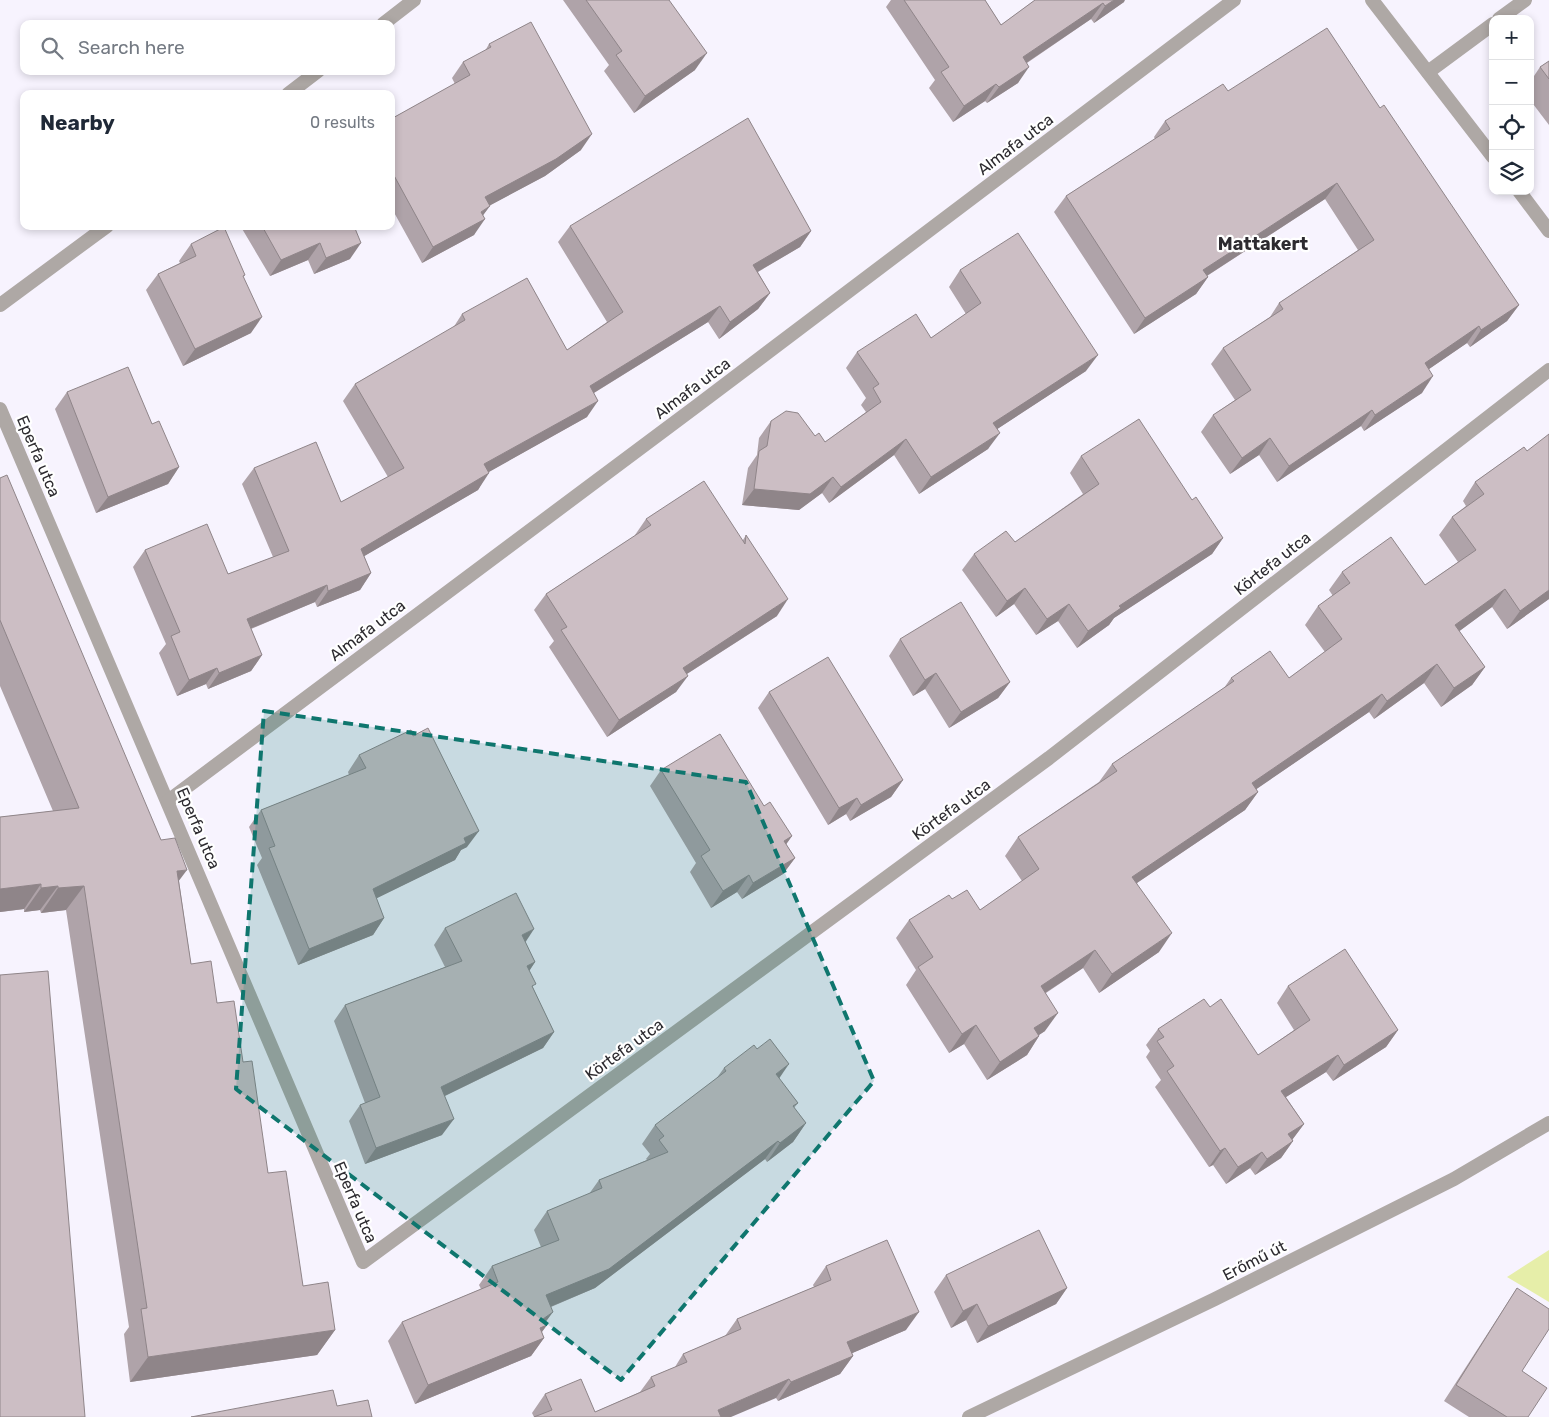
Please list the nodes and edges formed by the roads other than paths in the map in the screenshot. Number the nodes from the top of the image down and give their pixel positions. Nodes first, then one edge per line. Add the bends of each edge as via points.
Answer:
1 (414, 0) edge
2 (1234, 0) edge
3 (1372, 0) edge
4 (1524, 0) edge
5 (1505, 15) edge
6 (388, 20) edge
7 (1489, 27) edge
8 (1428, 72) junction
9 (313, 75) edge
10 (293, 90) edge
11 (1489, 152) edge
12 (1522, 195) edge
13 (102, 230) edge
14 (1549, 231) edge
15 (0, 305) edge
16 (1549, 370) edge
17 (0, 409) edge
18 (168, 800) junction
19 (1549, 1122) edge
20 (363, 1262) joint
21 (969, 1417) edge

1 - 6 street
2 - 18 street, Almafa utca via 698,406
3 - 8 street
4 - 5 street
7 - 8 street
8 - 11 street
9 - 10 street
12 - 14 street
13 - 15 street
16 - 20 street, Körtefa utca via 1049,758
17 - 18 street, Eperfa utca
18 - 20 street, Eperfa utca
19 - 21 street, Erőmű út via 1446,1183 1216,1299

